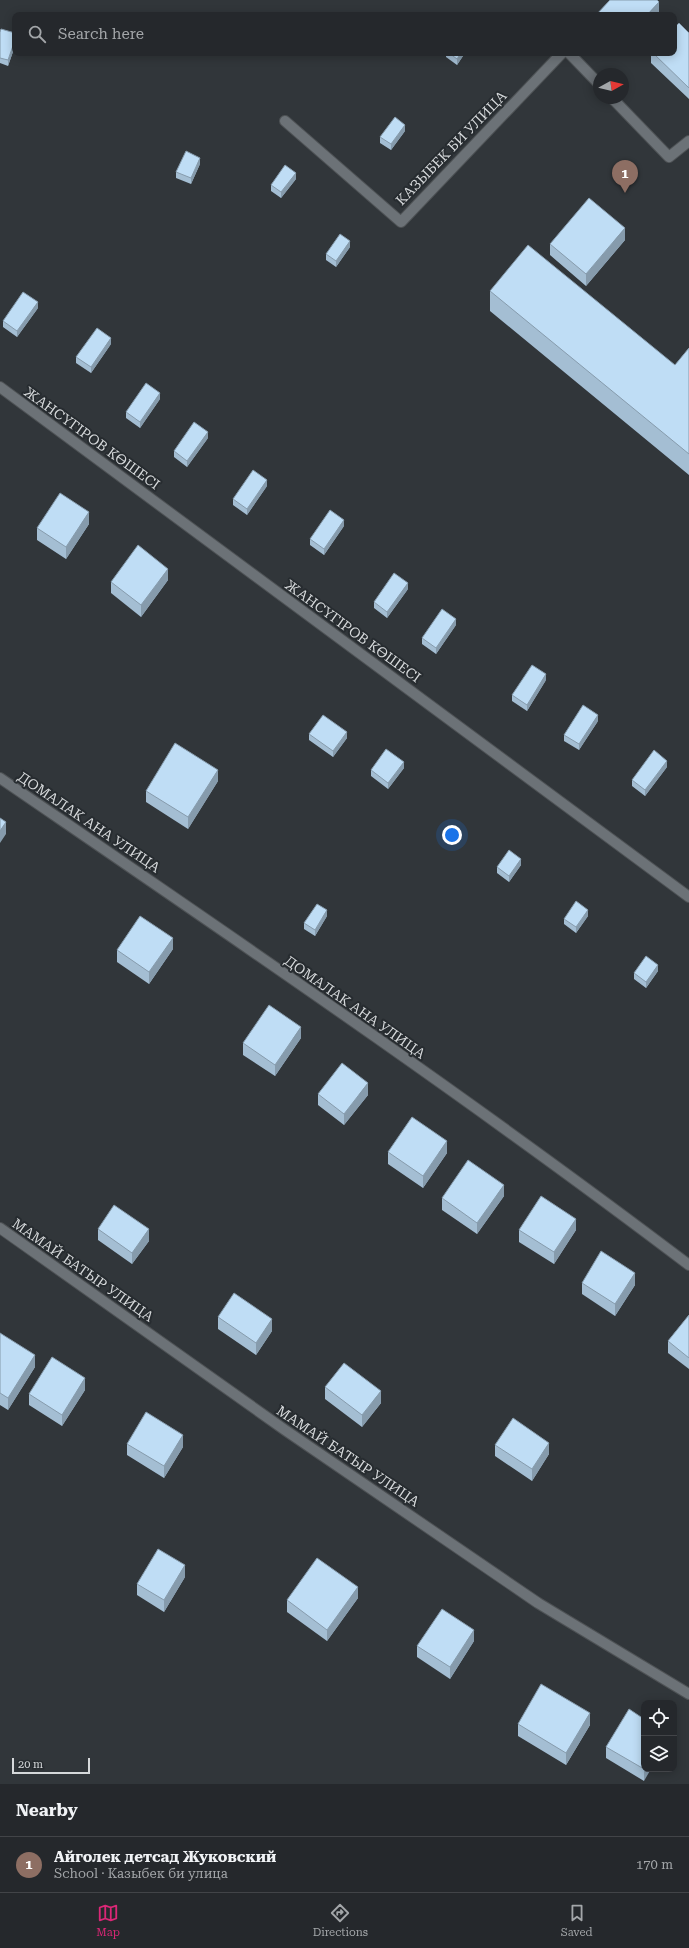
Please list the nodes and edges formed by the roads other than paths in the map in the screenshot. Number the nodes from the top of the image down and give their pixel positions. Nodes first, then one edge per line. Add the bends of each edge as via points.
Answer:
1 (559, 56) edge
2 (572, 56) edge
3 (593, 78) edge
4 (618, 104) edge
5 (285, 121) dead end
6 (689, 141) edge
7 (0, 387) edge
8 (0, 778) edge
9 (689, 896) edge
10 (0, 1228) edge
11 (689, 1266) edge
12 (689, 1694) edge

1 - 5 street, КАЗЫБЕК БИ УЛИЦА via 401,222
2 - 3 street
4 - 6 street via 669,157
7 - 9 street, ЖАНСҮГІРОВ КӨШЕСІ
8 - 11 street, ДОМАЛАК АНА УЛИЦА via 245,946 608,1204
10 - 12 street, МАМАЙ БАТЫР УЛИЦА via 285,1430 525,1594

